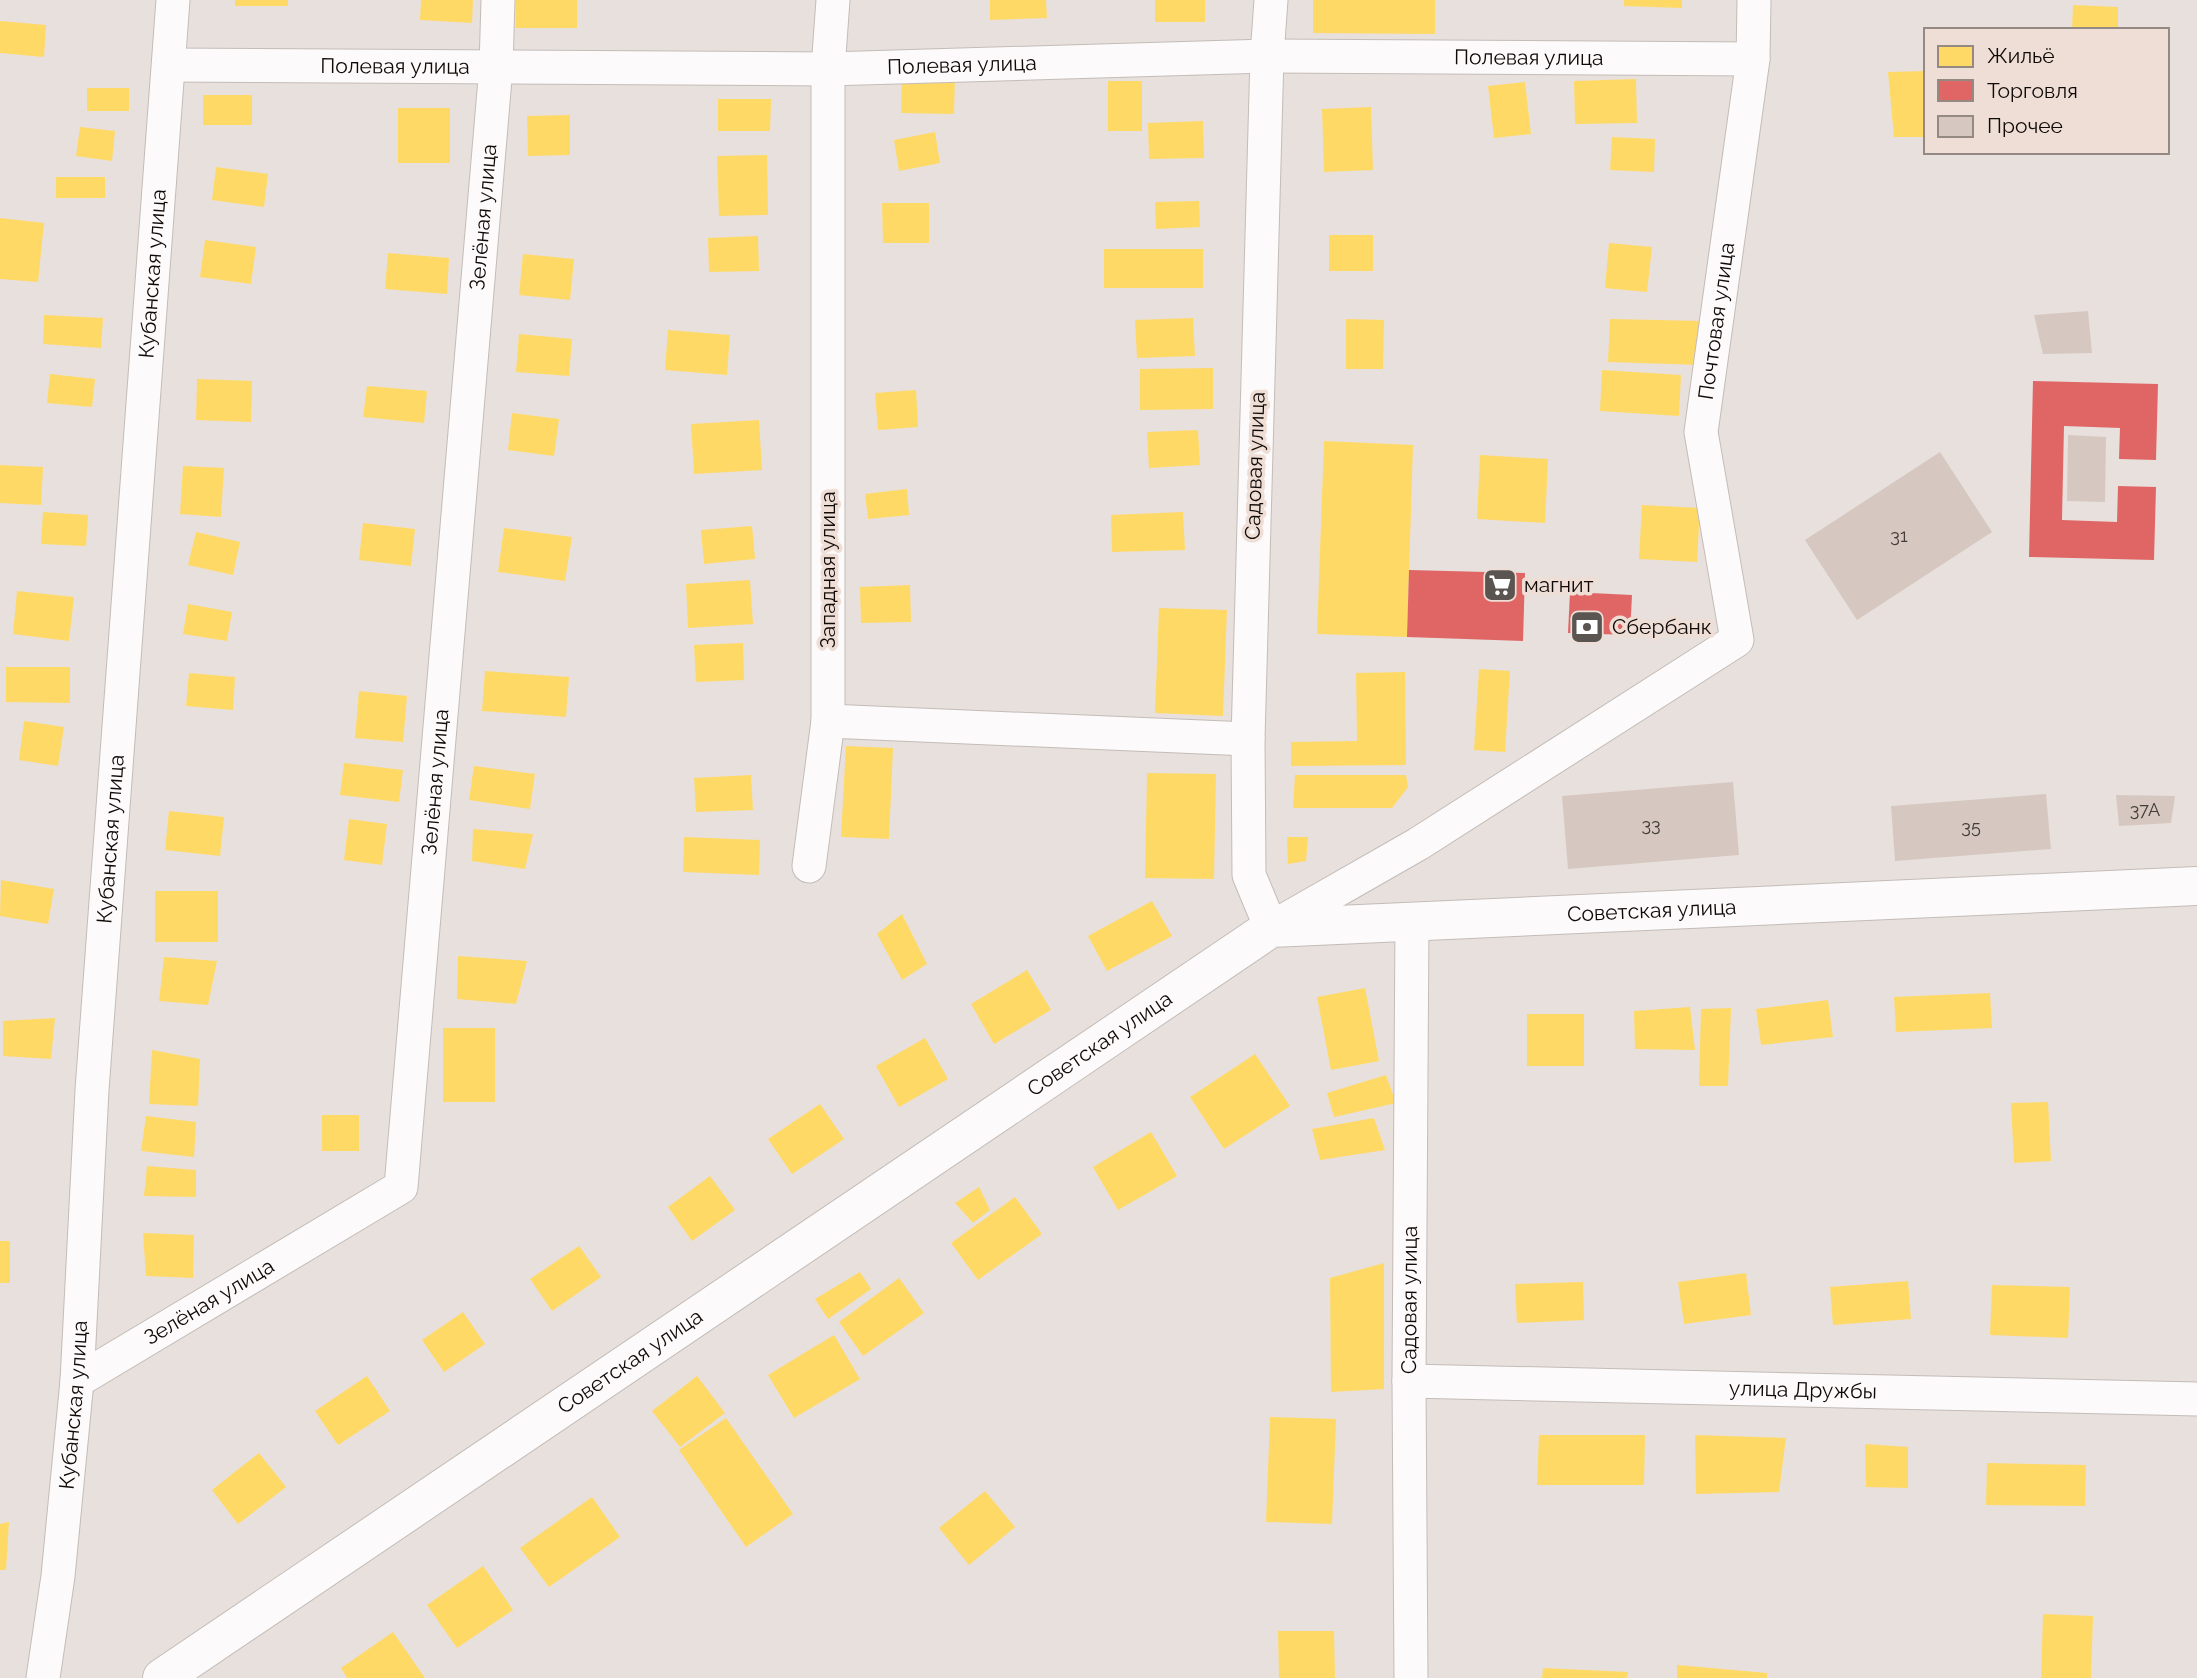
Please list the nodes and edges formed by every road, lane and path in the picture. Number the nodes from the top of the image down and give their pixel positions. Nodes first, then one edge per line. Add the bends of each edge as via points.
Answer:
1 (173, 0) edge
2 (498, 0) edge
3 (833, 0) edge
4 (1271, 0) edge
5 (1754, 0) edge
6 (1267, 56) junction
7 (1753, 59) junction
8 (169, 65) junction
9 (496, 66) junction
10 (828, 69) junction
11 (828, 721) junction
12 (1248, 739) junction
13 (809, 866) dead end
14 (2197, 886) edge
15 (1412, 922) junction
16 (1271, 928) junction
17 (77, 1381) junction
18 (1409, 1381) junction
19 (2197, 1399) edge
20 (43, 1678) edge
21 (162, 1678) edge
22 (1411, 1678) edge

1 - 8 street, Кубанская улица
2 - 9 street, Зелёная улица
3 - 10 street, Западная улица
4 - 6 street, Садовая улица
5 - 7 street, Почтовая улица
6 - 7 street, Полевая улица
6 - 10 street, Полевая улица
6 - 12 street, Садовая улица
7 - 16 street, Почтовая улица via 1702,432 1737,640 1418,844
8 - 9 street, Полевая улица
8 - 17 street, Кубанская улица via 94,1062
9 - 10 street, Полевая улица
9 - 17 street, Зелёная улица via 401,1187
10 - 11 street, Западная улица
11 - 12 street
11 - 13 street, Западная улица
12 - 16 street, Садовая улица via 1249,876
14 - 15 street, Советская улица
15 - 16 street, Советская улица
15 - 18 street, Садовая улица
16 - 21 street, Советская улица
17 - 20 street, Кубанская улица
18 - 19 street, улица Дружбы
18 - 22 street, Садовая улица

